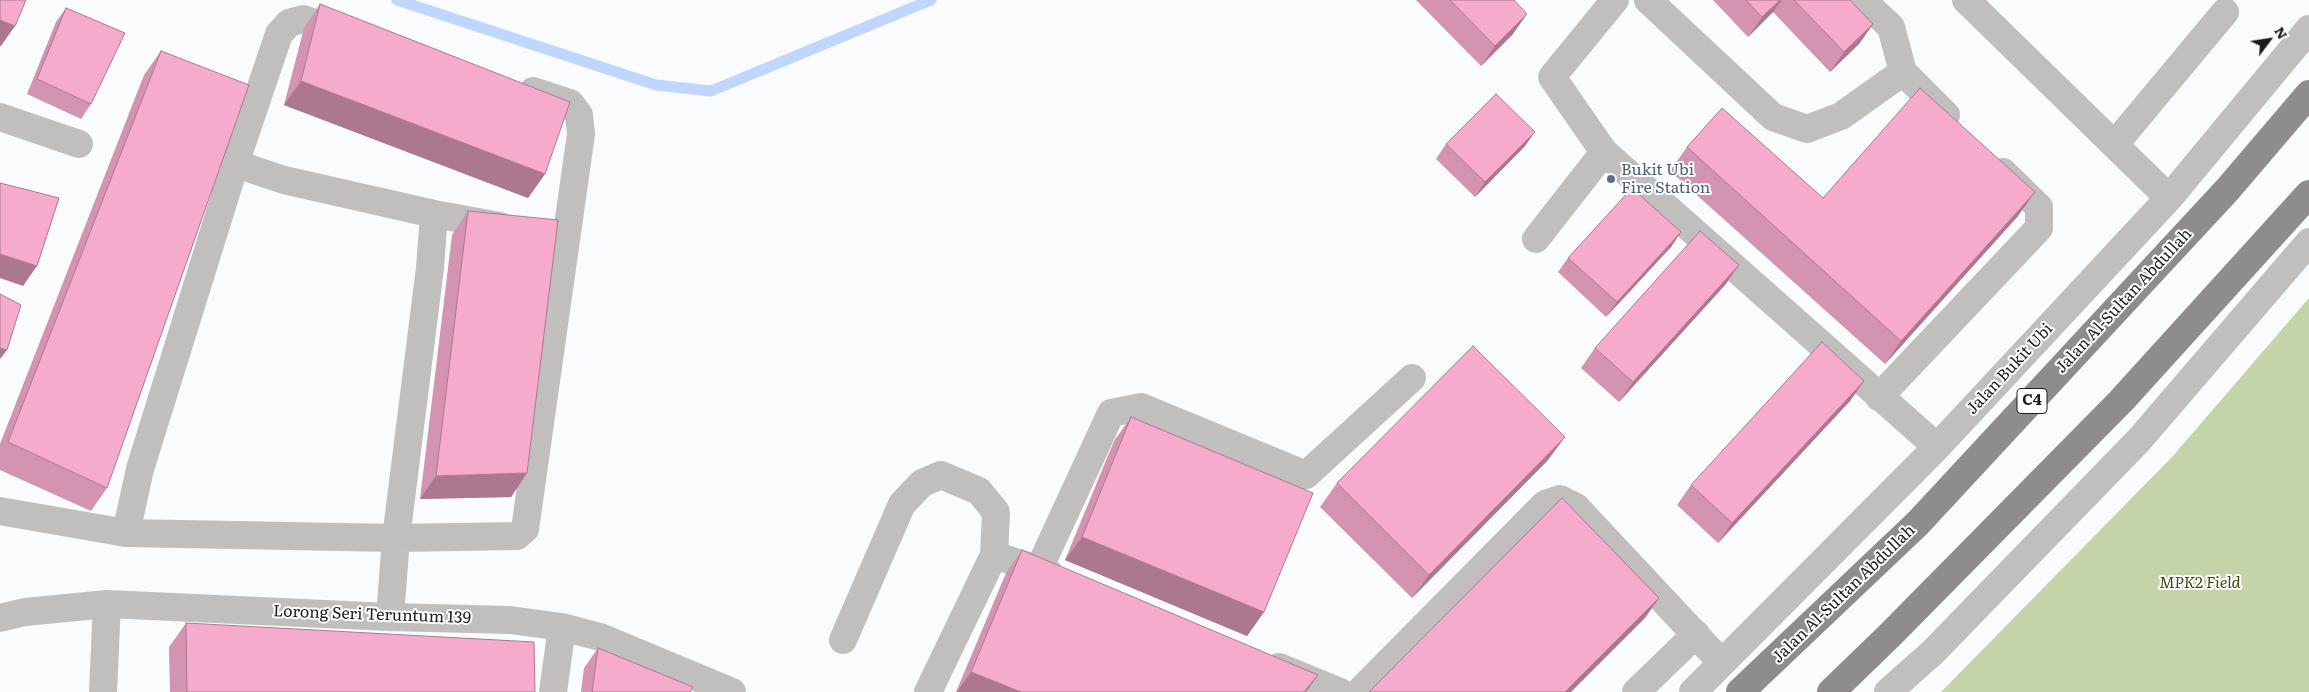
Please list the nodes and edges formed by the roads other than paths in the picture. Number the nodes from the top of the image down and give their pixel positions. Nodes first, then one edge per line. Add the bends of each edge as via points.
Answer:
1 (1615, 0) edge
2 (1648, 0) edge
3 (1862, 0) edge
4 (1966, 0) edge
5 (2225, 12) dead end
6 (2309, 29) edge
7 (367, 39) edge
8 (1903, 72) junction
9 (506, 83) edge
10 (2309, 94) edge
11 (0, 117) edge
12 (1964, 133) edge
13 (79, 144) dead end
14 (2115, 144) junction
15 (1604, 152) junction
16 (1985, 153) edge
17 (236, 161) junction
18 (2309, 194) edge
19 (2169, 198) junction
20 (434, 214) junction
21 (566, 238) junction
22 (1536, 239) dead end
23 (2309, 242) edge
24 (1412, 378) dead end
25 (1879, 397) junction
26 (1937, 448) junction
27 (0, 511) edge
28 (126, 533) junction
29 (396, 538) junction
30 (994, 555) junction
31 (1039, 569) junction
32 (1075, 584) edge
33 (107, 604) junction
34 (390, 617) junction
35 (0, 618) edge
36 (562, 627) junction
37 (1696, 634) junction
38 (843, 640) dead end
39 (1258, 658) edge
40 (1722, 664) junction
41 (103, 692) edge
42 (553, 692) edge
43 (732, 692) edge
44 (928, 692) edge
45 (1340, 692) edge
46 (1359, 692) edge
47 (1636, 692) edge
48 (1693, 692) edge
49 (1740, 692) edge
50 (1831, 692) edge
51 (1888, 692) edge

1 - 15 street via 1552,77
2 - 8 street via 1773,117 1807,130 1841,116
3 - 8 street via 1891,27
4 - 14 street
5 - 14 street
6 - 19 street, Jalan Bukit Ubi / C4
7 - 17 street via 303,19 289,23 279,34
8 - 12 street
9 - 21 street via 570,103 579,115 580,134
10 - 49 main road, Jalan Al-Sultan Abdullah / C4 via 2221,196 1918,523
11 - 13 street
14 - 19 street
15 - 22 street
15 - 25 street
16 - 25 street via 2039,207 2039,228
17 - 20 street via 284,180
17 - 28 street via 140,468
18 - 50 main road via 2121,401
19 - 26 street, Jalan Bukit Ubi / C4
20 - 21 street
20 - 29 street
21 - 29 street via 525,529 518,536
23 - 51 street via 2139,440 1933,652
24 - 31 street via 1306,475 1141,407 1111,412
25 - 26 street
26 - 40 street, Jalan Bukit Ubi / C4
27 - 28 street
28 - 29 street
29 - 34 street
30 - 31 street
30 - 38 street via 996,512 980,491 941,475 922,483 902,504
30 - 44 street
31 - 32 street
33 - 34 street, Lorong Seri Teruntum 139
33 - 35 street, Lorong Seri Teruntum 139 via 24,612
33 - 41 street
34 - 36 street, Lorong Seri Teruntum 139 via 510,620
36 - 42 street
36 - 43 street, Lorong Seri Teruntum 139 via 600,637
37 - 40 street
37 - 46 street via 1576,506 1560,500 1545,504
37 - 47 street
39 - 45 street
40 - 48 street, Jalan Bukit Ubi / C4

